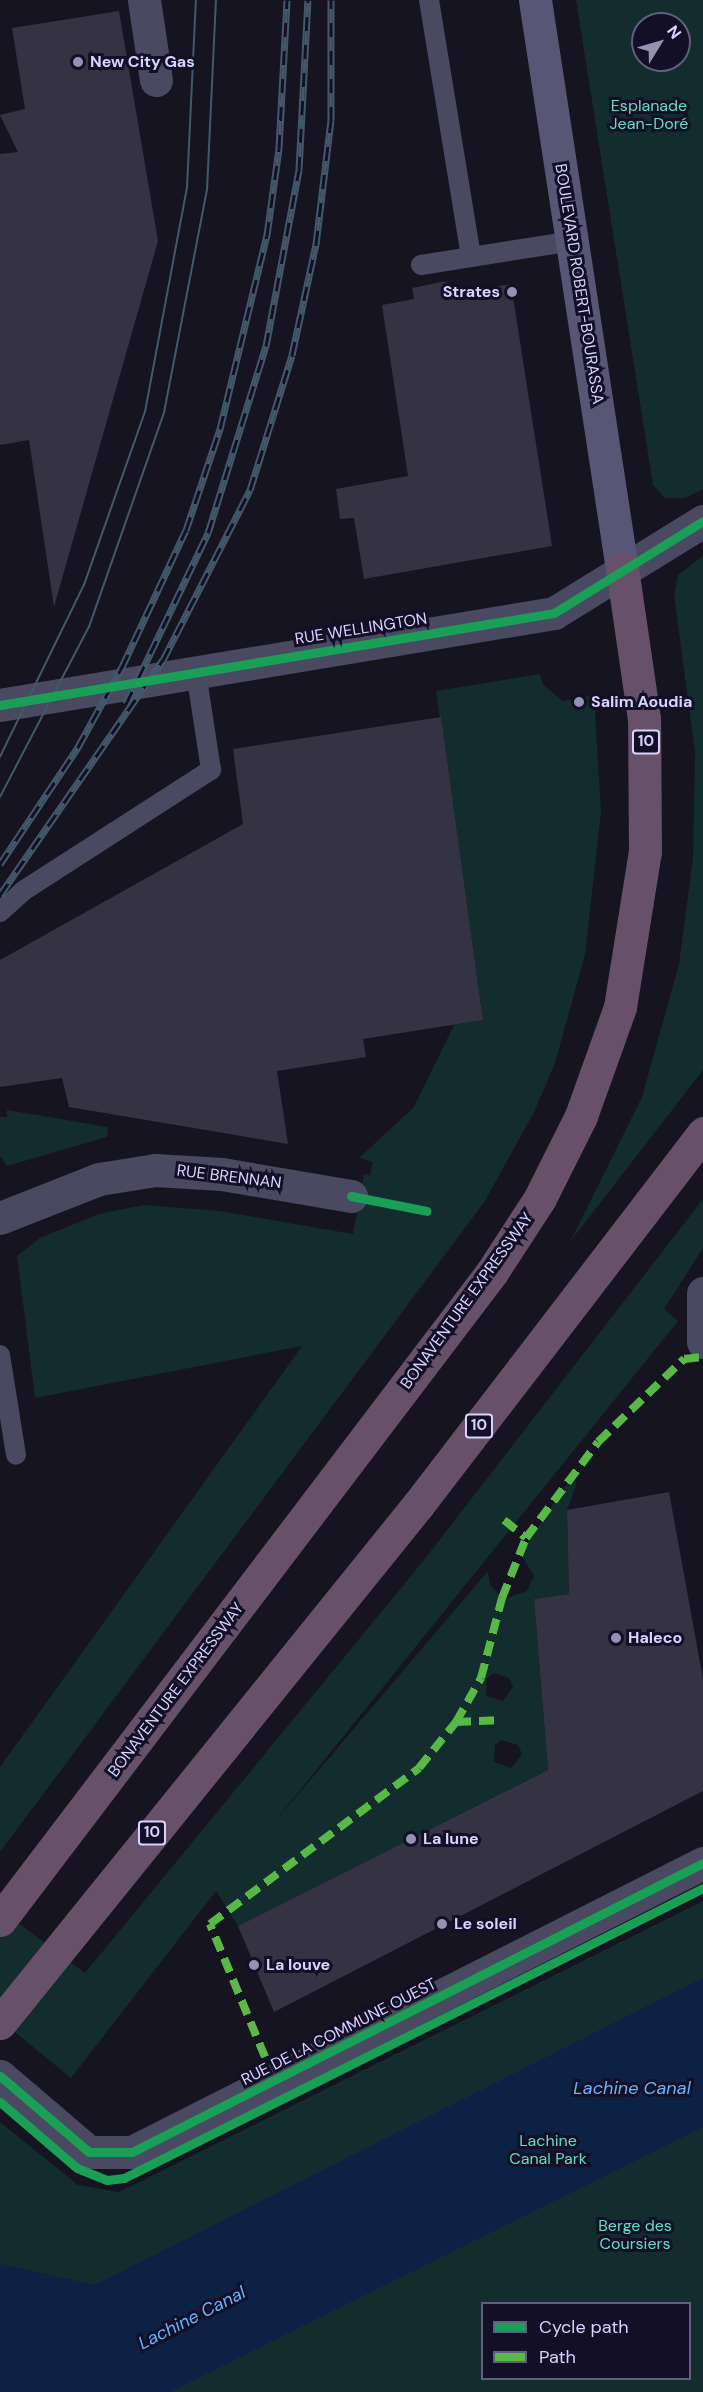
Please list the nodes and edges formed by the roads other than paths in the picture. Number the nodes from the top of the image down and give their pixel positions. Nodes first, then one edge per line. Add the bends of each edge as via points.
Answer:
1 (144, 0) edge
2 (429, 0) edge
3 (535, 0) edge
4 (156, 80) dead end
5 (572, 241) junction
6 (471, 257) junction
7 (421, 265) dead end
8 (703, 521) edge
9 (622, 569) junction
10 (196, 672) junction
11 (0, 705) edge
12 (23, 891) junction
13 (0, 901) edge
14 (0, 912) edge
15 (703, 1133) edge
16 (351, 1196) dead end
17 (0, 1218) edge
18 (703, 1293) edge
19 (703, 1342) edge
20 (0, 1355) edge
21 (16, 1455) dead end
22 (703, 1863) edge
23 (3, 1916) edge
24 (0, 2023) edge
25 (0, 2076) edge

1 - 4 street
2 - 6 lane
3 - 5 main road, BOULEVARD ROBERT-BOURASSA
5 - 6 lane
5 - 9 main road, BOULEVARD ROBERT-BOURASSA
6 - 7 lane
8 - 9 street, RUE WELLINGTON
9 - 10 street, RUE WELLINGTON via 554,613
9 - 23 highway, BONAVENTURE EXPRESSWAY / 10 via 645,730 645,851 620,1007 581,1116 540,1198 492,1272
10 - 11 street, RUE WELLINGTON
10 - 12 lane via 212,770
12 - 13 lane
12 - 14 lane
15 - 24 highway, 10 via 411,1513 54,1951
16 - 17 street, RUE BRENNAN via 222,1174 155,1170 99,1179
18 - 19 street
20 - 21 lane
22 - 25 street, RUE DE LA COMMUNE OUEST via 132,2152 89,2152

